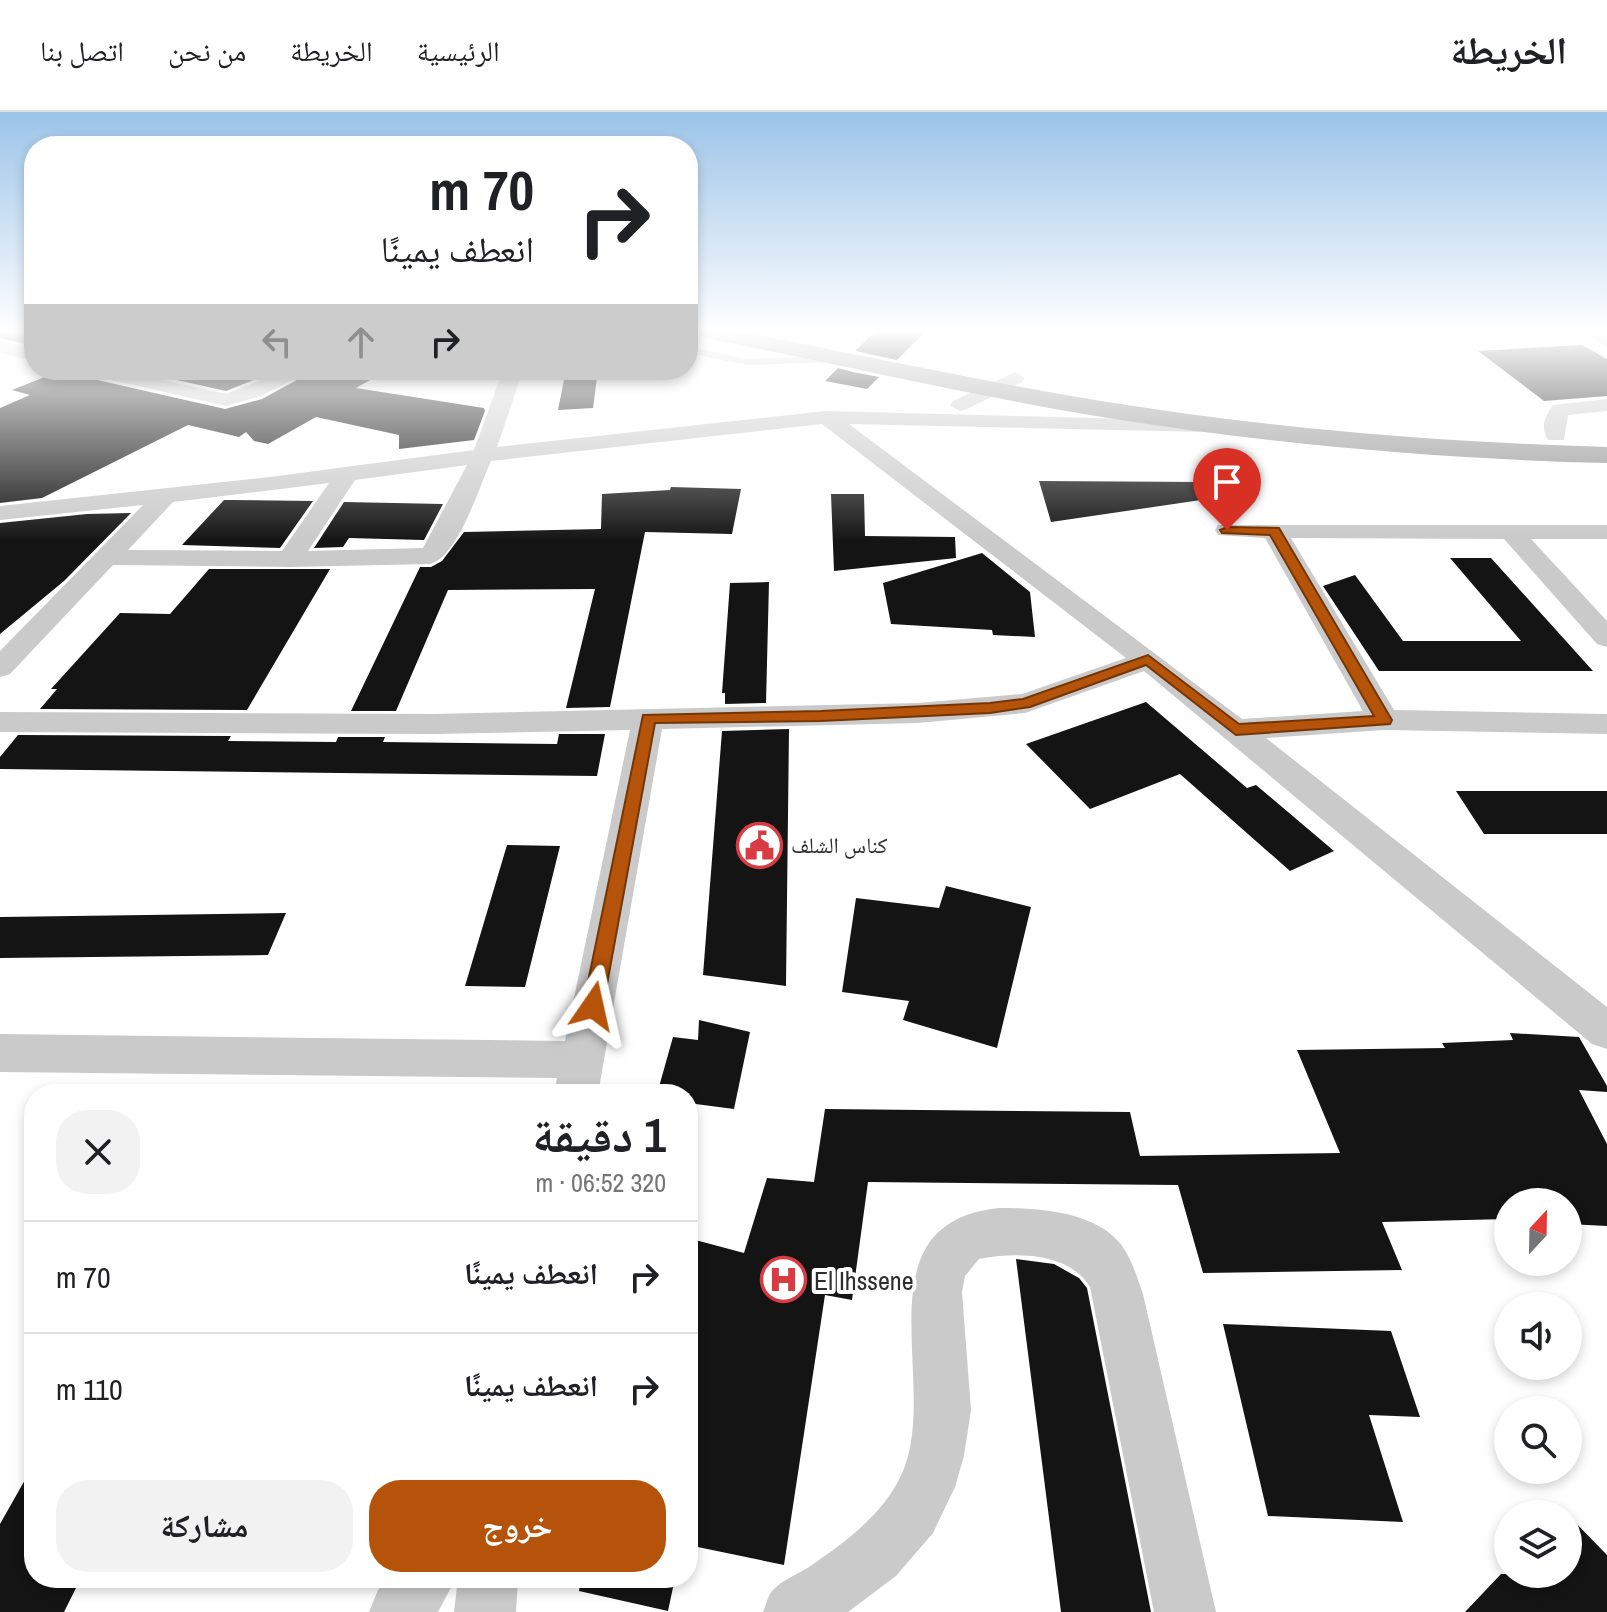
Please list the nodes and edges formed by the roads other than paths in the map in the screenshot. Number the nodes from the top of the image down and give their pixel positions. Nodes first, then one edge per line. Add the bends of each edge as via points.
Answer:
1 (502, 401) edge
2 (965, 401) edge
3 (1065, 401) edge
4 (1154, 401) edge
5 (1607, 405) edge
6 (826, 417) junction
7 (900, 419) junction
8 (1222, 426) junction
9 (1607, 434) edge
10 (1556, 435) junction
11 (483, 455) junction
12 (1607, 455) edge
13 (347, 474) junction
14 (167, 494) junction
15 (0, 513) edge
16 (1227, 530) dead end
17 (1274, 531) junction
18 (1510, 531) junction
19 (1607, 532) edge
20 (107, 557) junction
21 (290, 559) junction
22 (1607, 638) edge
23 (1148, 660) junction
24 (0, 668) edge
25 (648, 718) junction
26 (1384, 720) junction
27 (0, 722) edge
28 (1607, 724) edge
29 (1236, 730) junction
30 (1607, 1031) edge
31 (0, 1053) edge
32 (579, 1077) edge
33 (418, 1588) edge
34 (487, 1588) edge
35 (400, 1612) edge
36 (485, 1612) edge
37 (794, 1612) edge
38 (1185, 1612) edge

1 - 11 street
2 - 7 street
3 - 8 highway
4 - 10 highway via 1354,428
5 - 10 street via 1560,409 1554,421
6 - 7 street
6 - 11 street
6 - 23 street
7 - 8 street
8 - 12 highway via 1419,447
9 - 10 highway
11 - 13 street
11 - 21 street via 436,553 421,558
13 - 14 street
13 - 21 street
14 - 15 street
14 - 20 street
16 - 17 street
17 - 18 street
17 - 26 street
18 - 19 street
18 - 22 street
20 - 21 street
20 - 24 street
23 - 25 street via 1025,703 990,708
23 - 29 street
25 - 27 street via 434,724
25 - 32 street
26 - 28 street
26 - 29 street
29 - 30 street
31 - 32 street
33 - 35 street
34 - 36 street
37 - 38 street via 863,1567 906,1526 931,1478 943,1417 937,1289 953,1249 968,1237 989,1233 1071,1239 1093,1250 1110,1269

